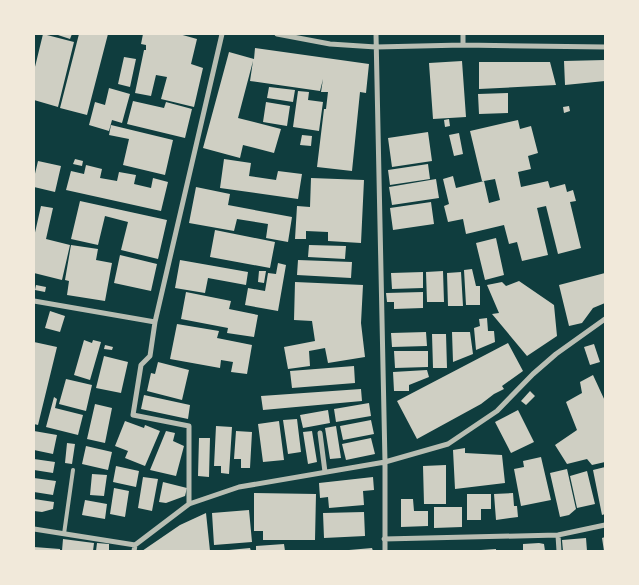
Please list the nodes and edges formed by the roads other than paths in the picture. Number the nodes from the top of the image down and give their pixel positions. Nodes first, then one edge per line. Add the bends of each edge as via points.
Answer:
1 (222, 34) edge
2 (277, 34) edge
3 (376, 34) edge
4 (463, 34) edge
5 (463, 45) junction
6 (376, 47) junction
7 (605, 47) edge
8 (34, 302) edge
9 (605, 319) edge
10 (155, 322) junction
11 (320, 433) dead end
12 (385, 462) junction
13 (73, 470) dead end
14 (325, 472) junction
15 (189, 504) junction
16 (605, 525) edge
17 (34, 529) edge
18 (64, 534) junction
19 (558, 535) junction
20 (384, 539) junction
21 (135, 548) edge
22 (384, 551) edge
23 (559, 551) edge

1 - 10 street
2 - 6 street via 330,44
3 - 6 street
4 - 5 street
5 - 6 street
5 - 7 street
6 - 12 street
8 - 10 street
9 - 12 street via 556,354 497,411 448,444
10 - 15 street via 150,356 141,364 133,415 189,426
11 - 14 street
12 - 14 street
12 - 20 street
13 - 18 lane
14 - 15 street via 240,487
15 - 21 street
16 - 19 street
17 - 18 street
18 - 21 street
19 - 20 street
19 - 23 street
20 - 22 street

